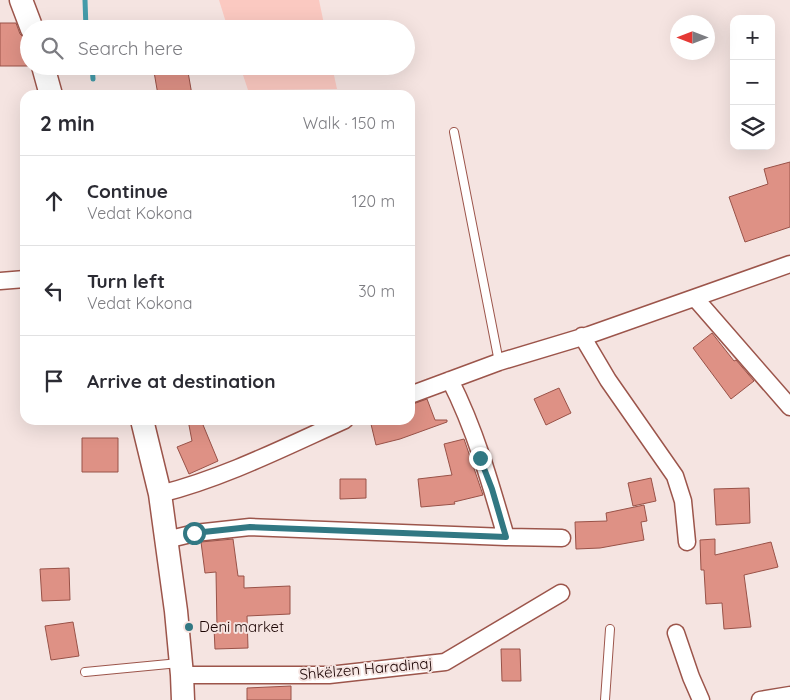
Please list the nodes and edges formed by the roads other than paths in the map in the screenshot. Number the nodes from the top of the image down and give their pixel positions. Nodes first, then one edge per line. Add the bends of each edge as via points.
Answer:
1 (21, 0) edge
2 (29, 20) edge
3 (46, 75) edge
4 (50, 90) edge
5 (454, 132) dead end
6 (790, 264) edge
7 (20, 279) edge
8 (0, 281) edge
9 (695, 298) junction
10 (582, 336) junction
11 (499, 362) junction
12 (450, 380) junction
13 (415, 394) edge
14 (790, 407) edge
15 (143, 425) edge
16 (334, 425) edge
17 (160, 494) junction
18 (506, 537) junction
19 (562, 538) dead end
20 (166, 540) junction
21 (687, 542) dead end
22 (560, 593) dead end
23 (610, 629) dead end
24 (676, 633) dead end
25 (181, 669) junction
26 (85, 672) dead end
27 (790, 695) edge
28 (178, 700) edge
29 (183, 700) edge
30 (606, 700) edge
31 (701, 700) edge
32 (760, 700) edge

1 - 2 street
3 - 4 street
5 - 11 lane
6 - 9 street
7 - 8 street
9 - 10 street
9 - 14 street
10 - 11 street
10 - 21 street via 608,380 675,476 683,501
11 - 12 street
12 - 13 street
12 - 18 street via 472,431
15 - 17 street
16 - 17 street via 266,456
17 - 20 street
18 - 19 street
18 - 20 street via 250,527 194,533
20 - 25 street
22 - 25 street, Shkëlzen Haradinaj via 445,662 329,675
23 - 30 lane
24 - 31 street
25 - 26 lane
25 - 29 street
27 - 32 street
28 - 29 lane

